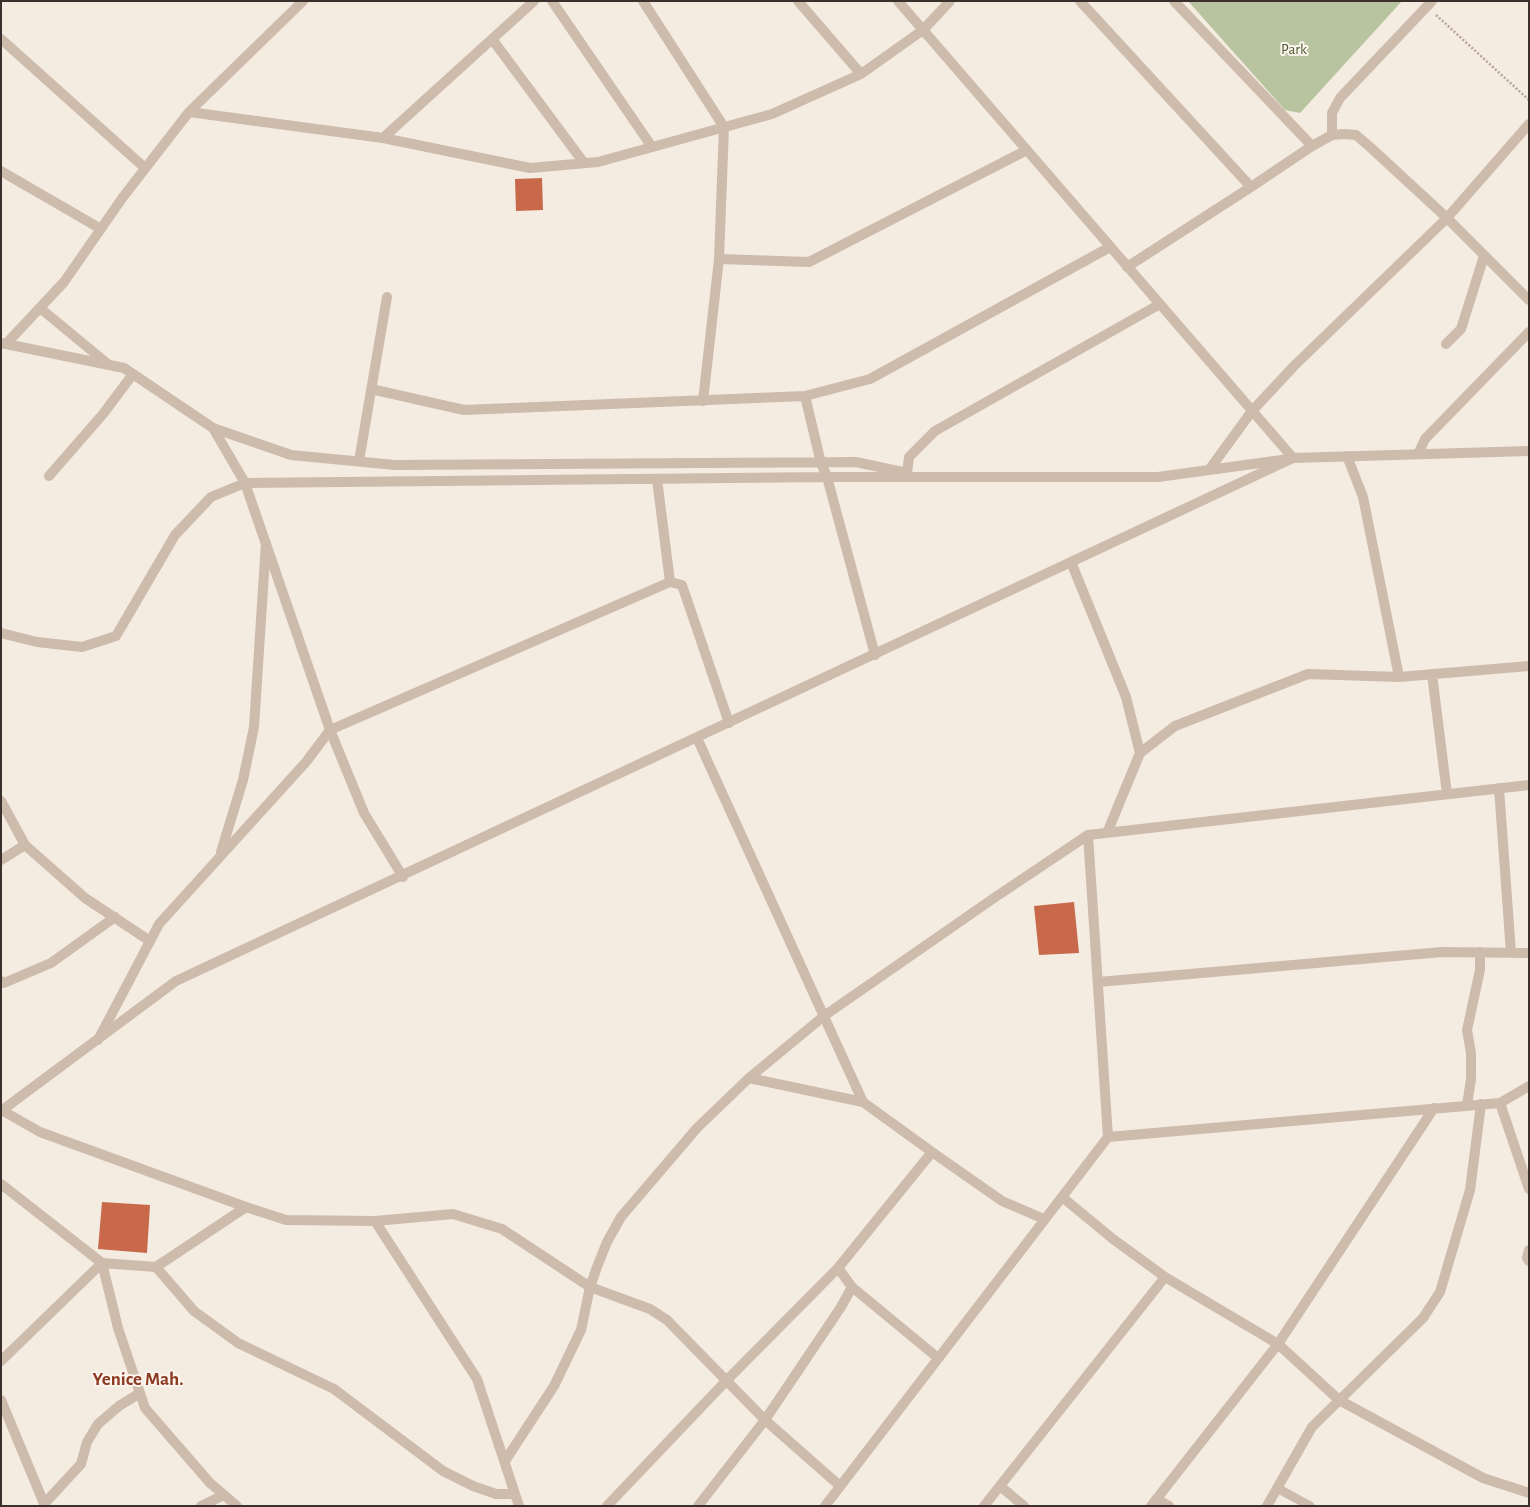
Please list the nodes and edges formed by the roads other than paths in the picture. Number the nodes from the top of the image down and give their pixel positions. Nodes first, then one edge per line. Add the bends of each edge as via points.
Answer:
1 (303, 1) edge
2 (534, 1) edge
3 (552, 1) edge
4 (643, 1) edge
5 (798, 1) edge
6 (898, 1) edge
7 (950, 1) edge
8 (1080, 1) edge
9 (1174, 1) edge
10 (1429, 4) edge
11 (923, 30) junction
12 (1, 39) edge
13 (492, 39) junction
14 (861, 74) junction
15 (189, 112) junction
16 (1529, 124) edge
17 (724, 128) junction
18 (1332, 135) junction
19 (383, 138) junction
20 (1312, 146) junction
21 (652, 147) junction
22 (1027, 150) junction
23 (584, 164) junction
24 (145, 168) junction
25 (1, 170) edge
26 (1251, 187) junction
27 (1446, 218) junction
28 (101, 229) junction
29 (1110, 246) junction
30 (1484, 256) junction
31 (719, 258) junction
32 (1127, 267) junction
33 (386, 297) dead end
34 (1529, 300) edge
35 (1160, 304) junction
36 (40, 308) junction
37 (1529, 332) edge
38 (4, 344) edge
39 (1446, 344) dead end
40 (108, 365) junction
41 (133, 374) junction
42 (371, 389) junction
43 (805, 396) junction
44 (704, 401) junction
45 (1252, 411) junction
46 (213, 428) junction
47 (1529, 451) edge
48 (1418, 454) junction
49 (1347, 456) junction
50 (1293, 458) junction
51 (359, 461) junction
52 (821, 463) junction
53 (1209, 470) junction
54 (907, 473) junction
55 (49, 476) dead end
56 (827, 477) junction
57 (930, 477) junction
58 (656, 479) junction
59 (245, 483) junction
60 (266, 543) junction
61 (1071, 562) junction
62 (670, 582) junction
63 (1, 632) edge
64 (875, 655) junction
65 (1529, 666) edge
66 (1432, 674) junction
67 (1399, 677) junction
68 (729, 723) junction
69 (330, 730) junction
70 (697, 738) junction
71 (1140, 753) junction
72 (1529, 785) edge
73 (1499, 788) junction
74 (1447, 794) junction
75 (1, 801) edge
76 (1107, 833) junction
77 (1088, 835) junction
78 (25, 845) junction
79 (220, 856) junction
80 (1, 860) edge
81 (403, 877) junction
82 (115, 917) junction
83 (150, 941) junction
84 (1480, 952) junction
85 (1510, 953) junction
86 (1529, 953) edge
87 (1, 981) edge
88 (1098, 982) junction
89 (824, 1016) junction
90 (98, 1040) junction
91 (749, 1078) junction
92 (1529, 1086) edge
93 (863, 1102) junction
94 (1500, 1102) junction
95 (1481, 1104) junction
96 (1467, 1106) junction
97 (1434, 1108) junction
98 (2, 1111) edge
99 (1108, 1136) junction
100 (932, 1152) junction
101 (1, 1184) edge
102 (1529, 1189) edge
103 (1062, 1197) junction
104 (246, 1207) junction
105 (1044, 1219) junction
106 (376, 1221) junction
107 (1529, 1250) edge
108 (1529, 1261) edge
109 (102, 1263) junction
110 (156, 1267) junction
111 (838, 1268) junction
112 (1165, 1277) junction
113 (590, 1287) junction
114 (852, 1287) junction
115 (1278, 1344) junction
116 (938, 1358) junction
117 (1, 1361) edge
118 (726, 1381) junction
119 (140, 1393) junction
120 (1, 1400) edge
121 (1339, 1400) junction
122 (765, 1420) junction
123 (504, 1461) junction
124 (840, 1486) junction
125 (1000, 1486) junction
126 (1277, 1488) junction
127 (1529, 1493) edge
128 (515, 1494) junction
129 (224, 1495) junction
130 (1154, 1503) edge
131 (45, 1504) edge
132 (201, 1506) edge
133 (237, 1506) edge
134 (519, 1506) edge
135 (607, 1506) edge
136 (698, 1506) edge
137 (825, 1506) edge
138 (984, 1506) edge
139 (1024, 1506) edge
140 (1169, 1506) edge
141 (1267, 1506) edge
142 (1310, 1506) edge

1 - 15 street
2 - 13 street
3 - 21 street
4 - 17 street
5 - 14 street
6 - 11 street
7 - 11 street
8 - 26 street
9 - 20 street
10 - 18 street via 1340,98 1332,113
11 - 14 street
11 - 22 street
12 - 24 street
13 - 19 street
13 - 23 street
14 - 17 street via 772,114
15 - 19 street
15 - 24 street
16 - 27 street
17 - 21 street
17 - 31 street
18 - 20 street
18 - 27 street via 1356,135
19 - 23 street via 530,168
20 - 26 street
21 - 23 street
22 - 29 street
22 - 31 street via 809,262
24 - 28 street
25 - 28 street
26 - 32 street
27 - 30 street
27 - 45 street via 1294,366
28 - 36 street via 64,282
29 - 32 street
29 - 43 street via 870,379
30 - 34 street
30 - 39 street via 1461,329
31 - 44 street
32 - 35 street
33 - 42 street
35 - 45 street
35 - 54 street via 935,431 910,457
36 - 38 street
36 - 40 street
37 - 48 street via 1425,439
38 - 40 street
40 - 41 street via 124,368
41 - 46 street
41 - 55 street via 103,414
42 - 44 street via 464,410
42 - 51 street
43 - 44 street
43 - 52 street
45 - 50 street
45 - 53 street
46 - 51 street via 291,455
46 - 59 street
47 - 48 street
48 - 49 street
49 - 50 street
49 - 67 street via 1364,497
50 - 53 street
50 - 61 street
51 - 52 street via 395,465
52 - 54 street via 856,462
52 - 56 street
53 - 57 street via 1158,477
54 - 57 street
56 - 57 street
56 - 58 street
56 - 64 street
58 - 59 street
58 - 62 street
59 - 60 street
59 - 63 street via 211,497 175,535 116,636 82,647 37,642
60 - 69 street
60 - 79 street via 254,727 243,780
61 - 64 street
61 - 71 street via 1126,697
62 - 68 street via 682,584
62 - 69 street
64 - 68 street
65 - 66 street
66 - 67 street
66 - 74 street
67 - 71 street via 1308,674 1175,726
68 - 70 street
69 - 79 street via 306,762
69 - 81 street via 364,813
70 - 81 street
70 - 89 street
71 - 76 street
72 - 73 street
73 - 74 street
73 - 85 street
74 - 76 street
75 - 78 street
76 - 77 street
77 - 88 street
77 - 89 street
78 - 80 street
78 - 82 street via 85,898
79 - 83 street via 159,924
81 - 90 street via 176,982
82 - 83 street
82 - 87 street via 51,964 4,983
83 - 90 street
84 - 85 street
84 - 88 street via 1442,952
84 - 96 street via 1480,970 1467,1030 1471,1053 1471,1079
85 - 86 street
88 - 99 street
89 - 91 street
89 - 93 street
90 - 98 street
91 - 93 street
91 - 113 street via 697,1128 621,1217 607,1242
92 - 94 street
93 - 100 street
94 - 95 street
94 - 102 street
95 - 96 street
95 - 121 street via 1470,1190 1440,1292 1423,1318
96 - 97 street
97 - 99 street
97 - 115 street
98 - 104 street via 40,1132
99 - 103 street
100 - 105 street via 1002,1201
100 - 111 street
101 - 109 street
103 - 105 street
103 - 112 street
104 - 106 street via 286,1220
104 - 110 street
105 - 116 street
106 - 113 street via 453,1214 502,1229
106 - 123 street via 477,1379
107 - 108 street
109 - 110 street
109 - 117 street
109 - 119 street via 118,1328
110 - 128 street via 194,1311 238,1344 334,1389 444,1471 496,1494
111 - 114 street
111 - 118 street
112 - 115 street
112 - 125 street
113 - 118 street via 650,1309 667,1320
113 - 123 street via 581,1330 554,1386
114 - 116 street
114 - 122 street
115 - 121 street
115 - 130 street
116 - 124 street
118 - 122 street
118 - 135 street
119 - 129 street via 145,1408 210,1483
119 - 131 street via 119,1406 98,1424 86,1442 81,1464
120 - 131 street
121 - 126 street via 1312,1427
121 - 127 street via 1483,1478
122 - 124 street
122 - 136 street
123 - 128 street
124 - 137 street
125 - 138 street
125 - 139 street
126 - 141 street
126 - 142 lane
128 - 134 street
129 - 132 street
129 - 133 street
130 - 140 street

